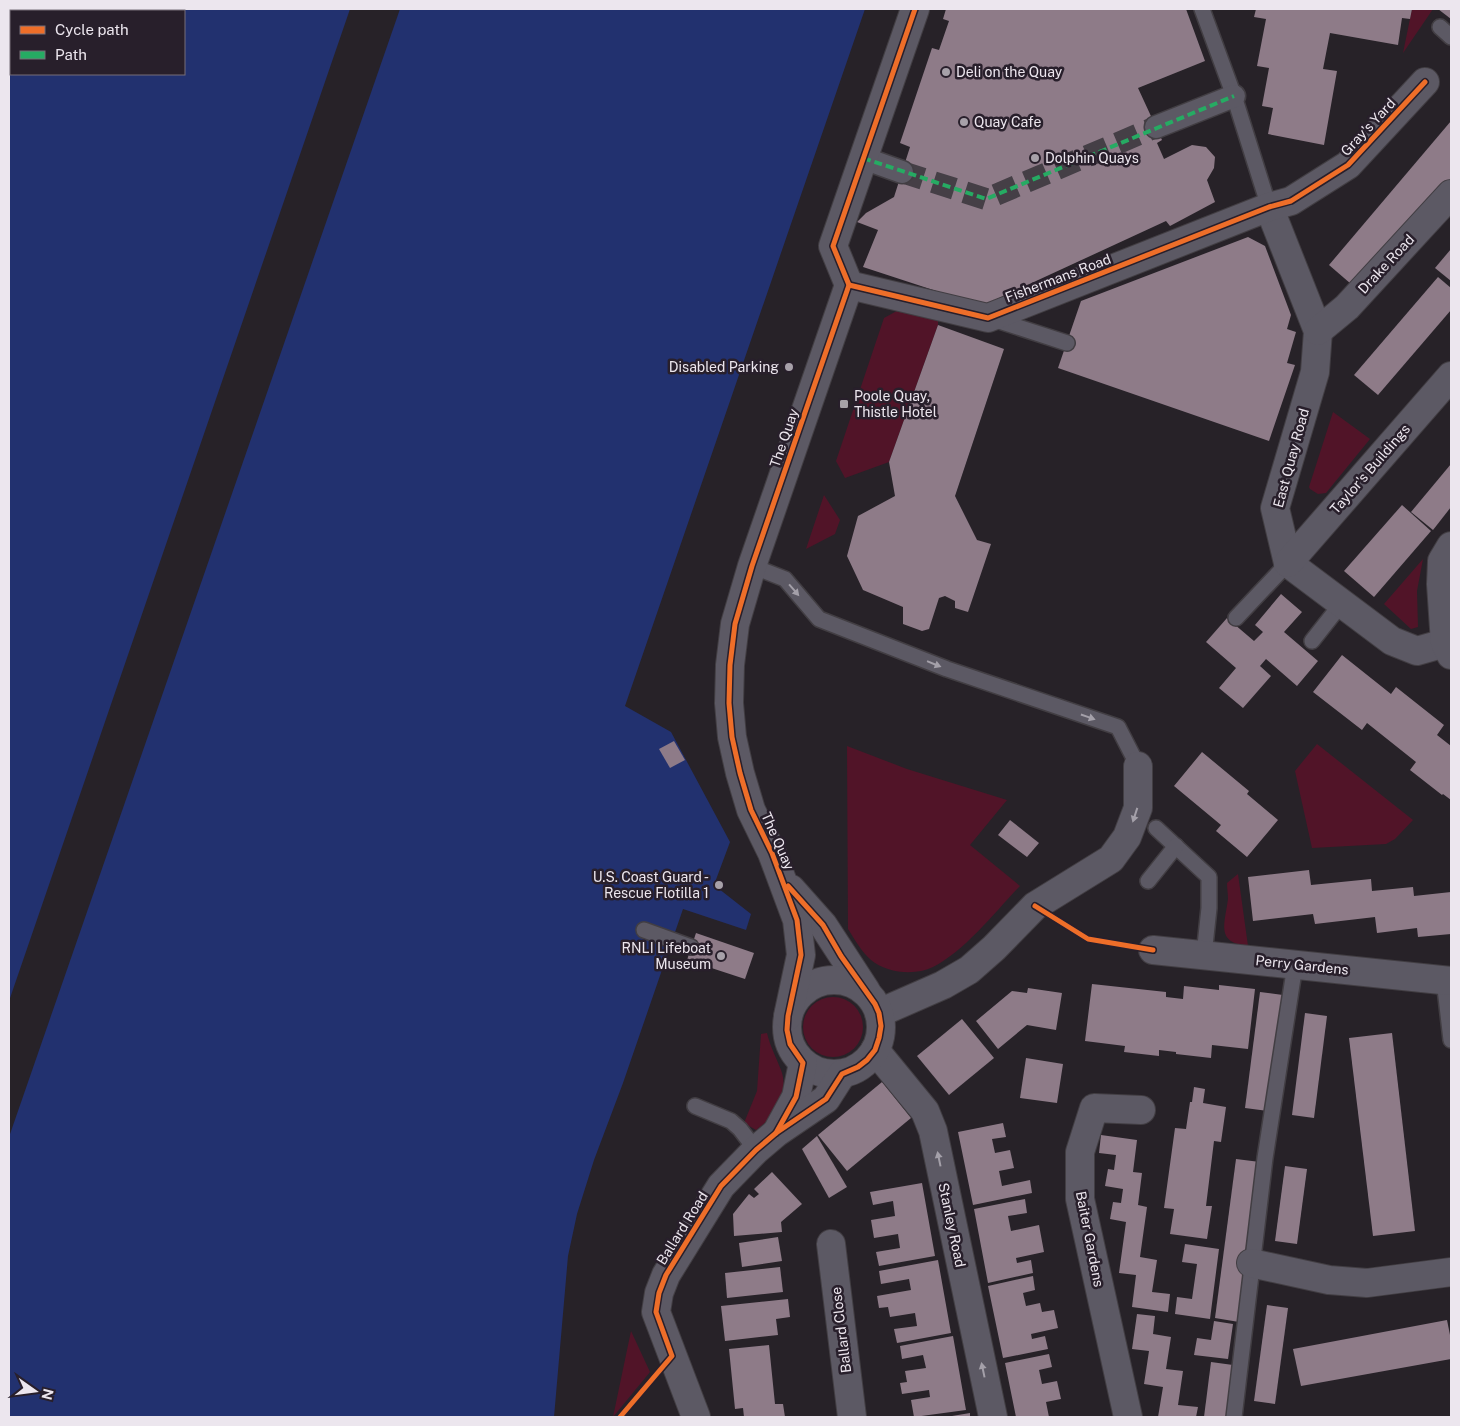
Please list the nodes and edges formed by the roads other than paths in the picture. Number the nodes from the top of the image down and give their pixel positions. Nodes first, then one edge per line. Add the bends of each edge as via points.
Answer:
1 (915, 9) edge
2 (1202, 9) edge
3 (1425, 82) dead end
4 (1234, 96) junction
5 (1156, 127) tunnel mouth
6 (863, 158) junction
7 (902, 172) tunnel mouth
8 (1451, 194) edge
9 (1269, 207) junction
10 (849, 285) junction
11 (988, 318) junction
12 (1318, 331) junction
13 (1067, 343) dead end
14 (1451, 376) edge
15 (1451, 546) edge
16 (1288, 563) junction
17 (752, 566) junction
18 (1342, 603) junction
19 (1236, 618) dead end
20 (1312, 641) dead end
21 (1448, 649) edge
22 (1138, 766) joint
23 (1156, 828) dead end
24 (1176, 846) junction
25 (783, 881) junction
26 (1148, 881) dead end
27 (644, 930) dead end
28 (691, 947) dead end
29 (1154, 950) dead end
30 (1204, 955) junction
31 (1295, 965) junction
32 (1448, 980) edge
33 (874, 1004) junction
34 (788, 1016) junction
35 (1451, 1040) edge
36 (875, 1050) junction
37 (803, 1063) junction
38 (842, 1074) junction
39 (695, 1106) dead end
40 (1141, 1110) dead end
41 (766, 1142) junction
42 (831, 1244) dead end
43 (1251, 1263) junction
44 (1451, 1272) edge
45 (696, 1417) edge
46 (852, 1417) edge
47 (993, 1417) edge
48 (1128, 1417) edge
49 (1234, 1417) edge

1 - 6 street
2 - 4 lane
3 - 9 street, Gray's Yard via 1348,165 1291,201
4 - 5 street
4 - 9 lane
6 - 7 street
6 - 10 street via 833,246
8 - 12 street, Drake Road via 1347,307
9 - 11 street, Fishermans Road
9 - 12 street, East Quay Road
10 - 11 street
10 - 17 street, The Quay
11 - 13 lane
12 - 16 street, East Quay Road via 1315,372 1276,508
14 - 16 street, Taylor's Buildings
15 - 21 street via 1442,561 1441,584
16 - 18 street
16 - 19 lane
17 -> 22 lane via 785,580 819,619 947,669 1118,727
17 - 25 street, The Quay via 735,624 729,703 740,773 751,810
18 - 20 lane
18 - 21 street via 1392,641 1417,651
22 -> 33 street via 1138,808 1127,836 1111,858 1035,906 969,970 943,985
23 - 24 lane
24 - 26 lane
24 - 30 lane via 1209,877
25 - 33 street, The Quay via 823,925
25 - 34 street, The Quay via 797,920 801,955
27 - 28 lane
29 - 30 street, Perry Gardens
30 - 31 street, Perry Gardens
31 - 32 street, Perry Gardens
31 - 43 lane
32 - 35 lane
33 - 34 street via 858,986 844,980 822,981 803,991
33 - 36 street via 881,1026
34 - 37 street via 790,1044
36 - 38 street via 858,1067
47 -> 36 street, Stanley Road via 933,1131 925,1110
37 - 38 street via 821,1072
37 - 41 street, Ballard Road via 796,1097
38 - 41 street, Ballard Road via 826,1099
39 - 41 lane via 731,1121
40 - 48 street, Baiter Gardens via 1094,1108 1080,1152 1080,1199
41 - 45 street, Ballard Road via 721,1186 666,1275 659,1293 656,1312
42 - 46 street, Ballard Close
43 - 44 street via 1329,1280 1368,1283
43 - 49 lane

